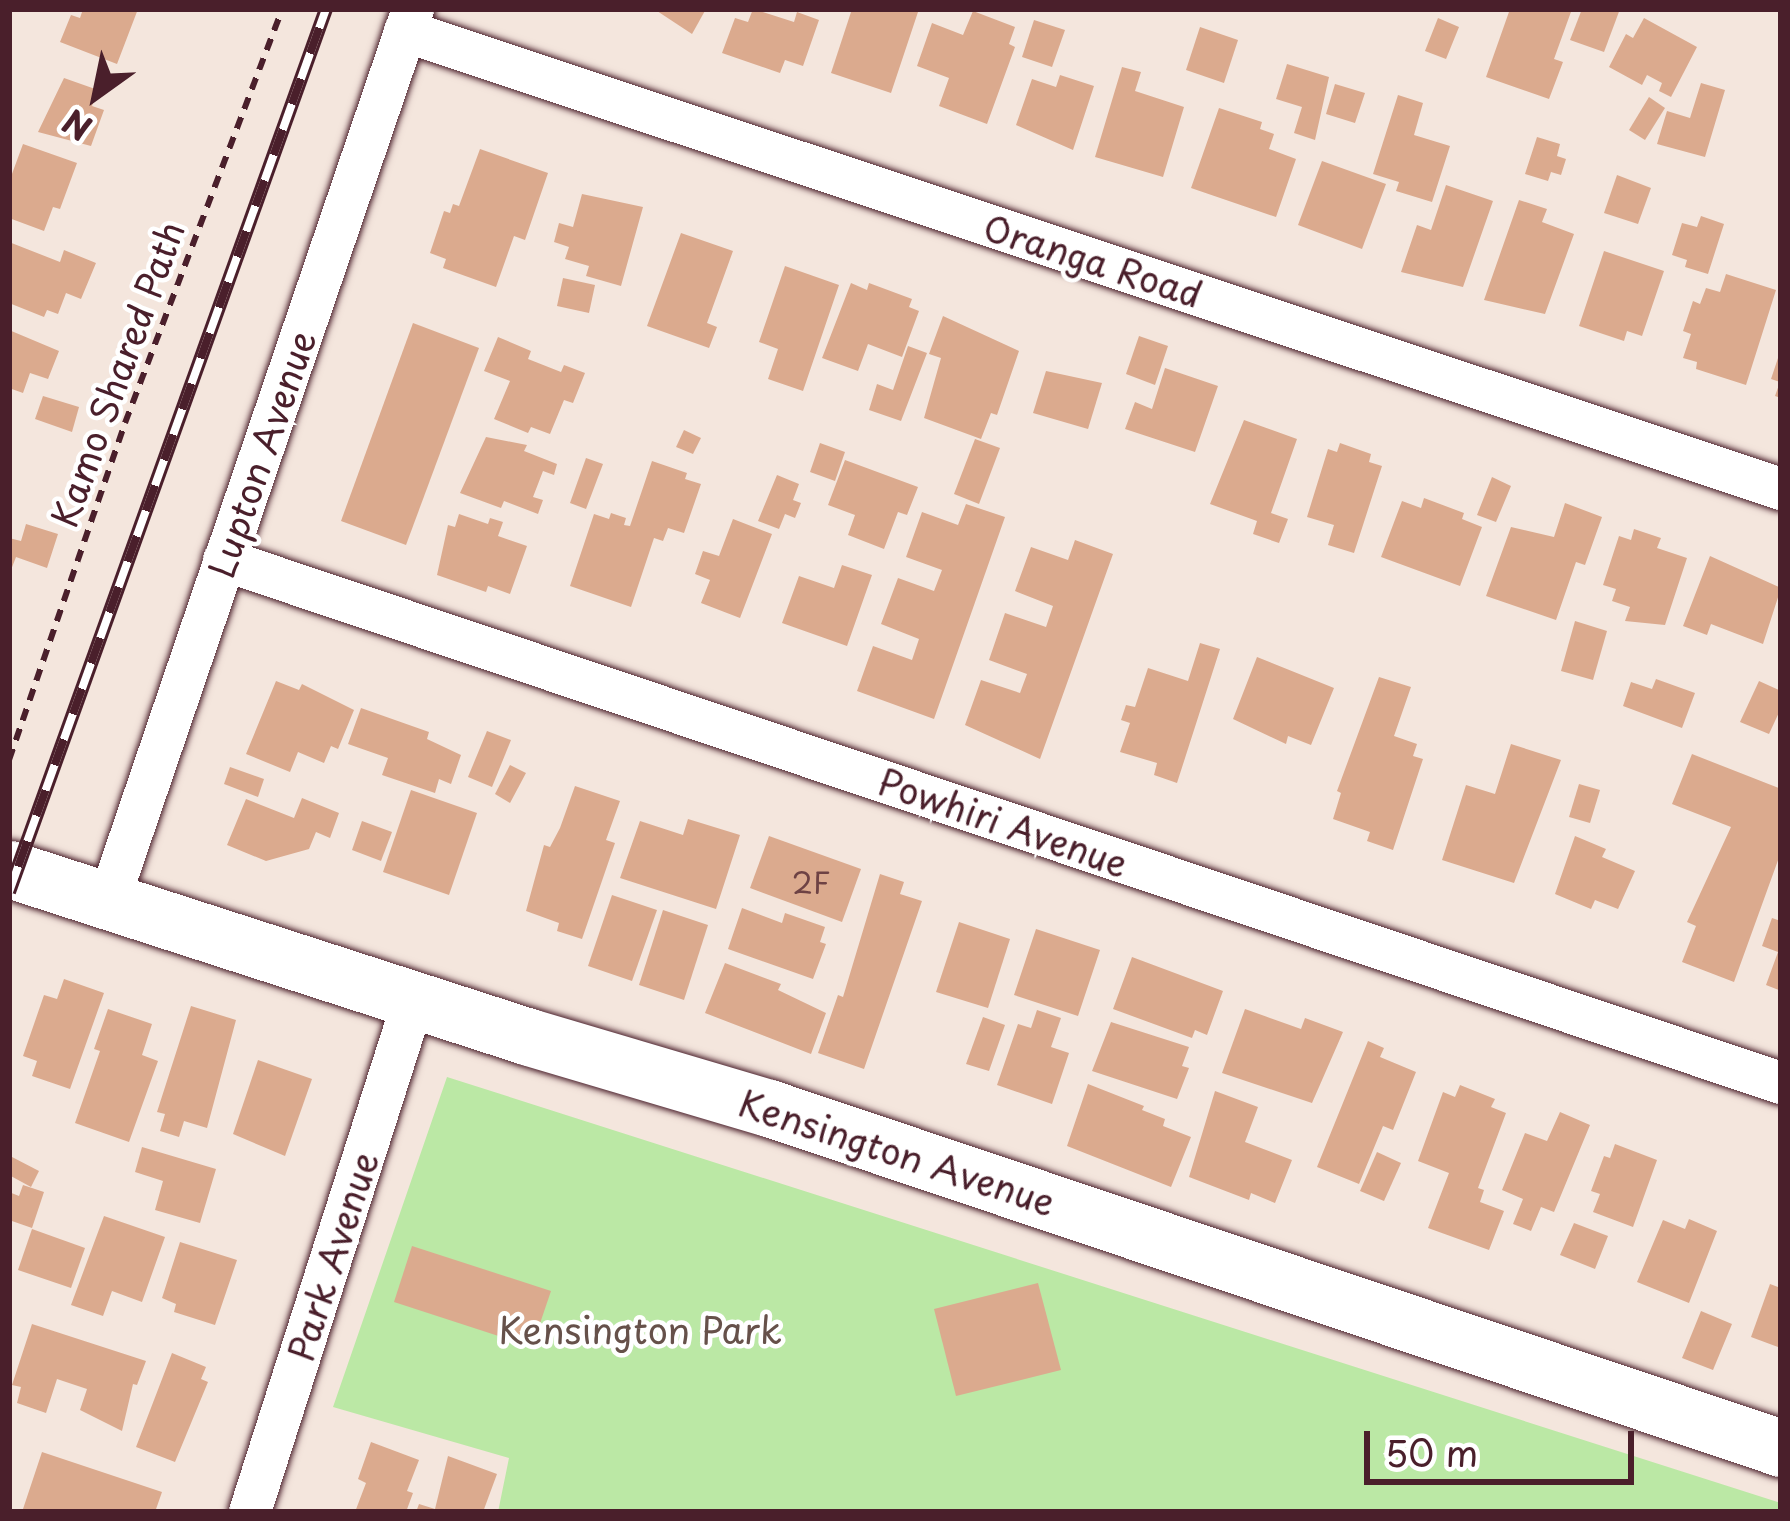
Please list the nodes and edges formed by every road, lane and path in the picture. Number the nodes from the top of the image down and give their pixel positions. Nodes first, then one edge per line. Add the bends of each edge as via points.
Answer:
1 (282, 9) edge
2 (409, 20) edge
3 (1781, 489) edge
4 (224, 560) junction
5 (9, 760) edge
6 (9, 868) edge
7 (109, 900) junction
8 (414, 999) junction
9 (1781, 1083) edge
10 (1781, 1448) edge
11 (250, 1512) edge

1 - 5 path, Kamo Shared Path via 133,401
2 - 3 street, Oranga Road
2 - 4 street, Lupton Avenue
4 - 7 street, Lupton Avenue
4 - 9 street, Powhiri Avenue
6 - 7 main road, Kensington Avenue
7 - 8 main road, Kensington Avenue
8 - 10 main road, Kensington Avenue via 769,1108
8 - 11 street, Park Avenue

